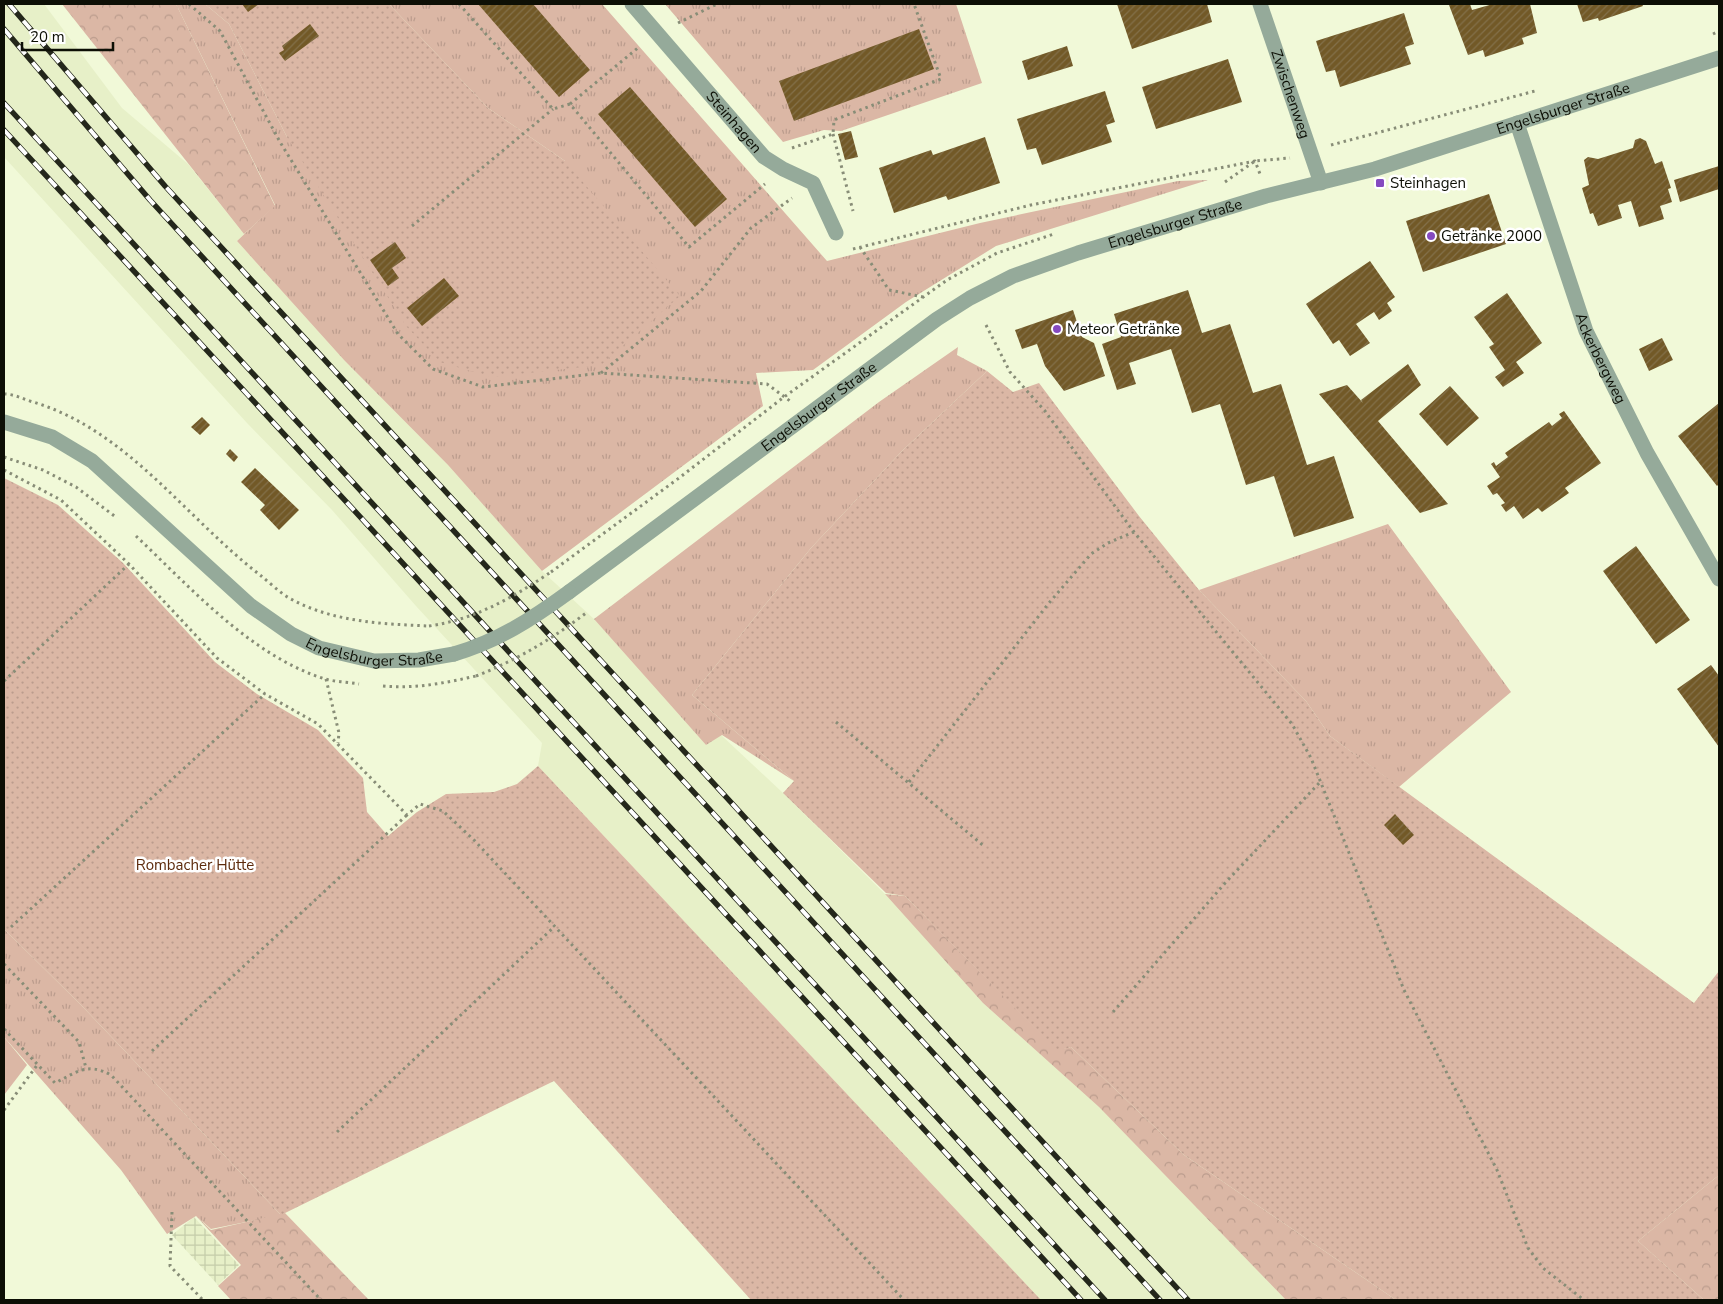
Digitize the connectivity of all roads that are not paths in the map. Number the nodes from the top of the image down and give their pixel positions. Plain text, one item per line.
1 (632, 4) edge
2 (1260, 4) edge
3 (1719, 58) edge
4 (1517, 123) junction
5 (1321, 183) junction
6 (836, 233) dead end
7 (4, 422) edge
8 (1719, 578) edge

1 - 6 street, Steinhagen
2 - 5 street, Zwischenweg
3 - 4 street, Engelsburger Straße
4 - 5 street, Engelsburger Straße
4 - 8 street, Ackerbergweg
5 - 7 street, Engelsburger Straße, bridge

